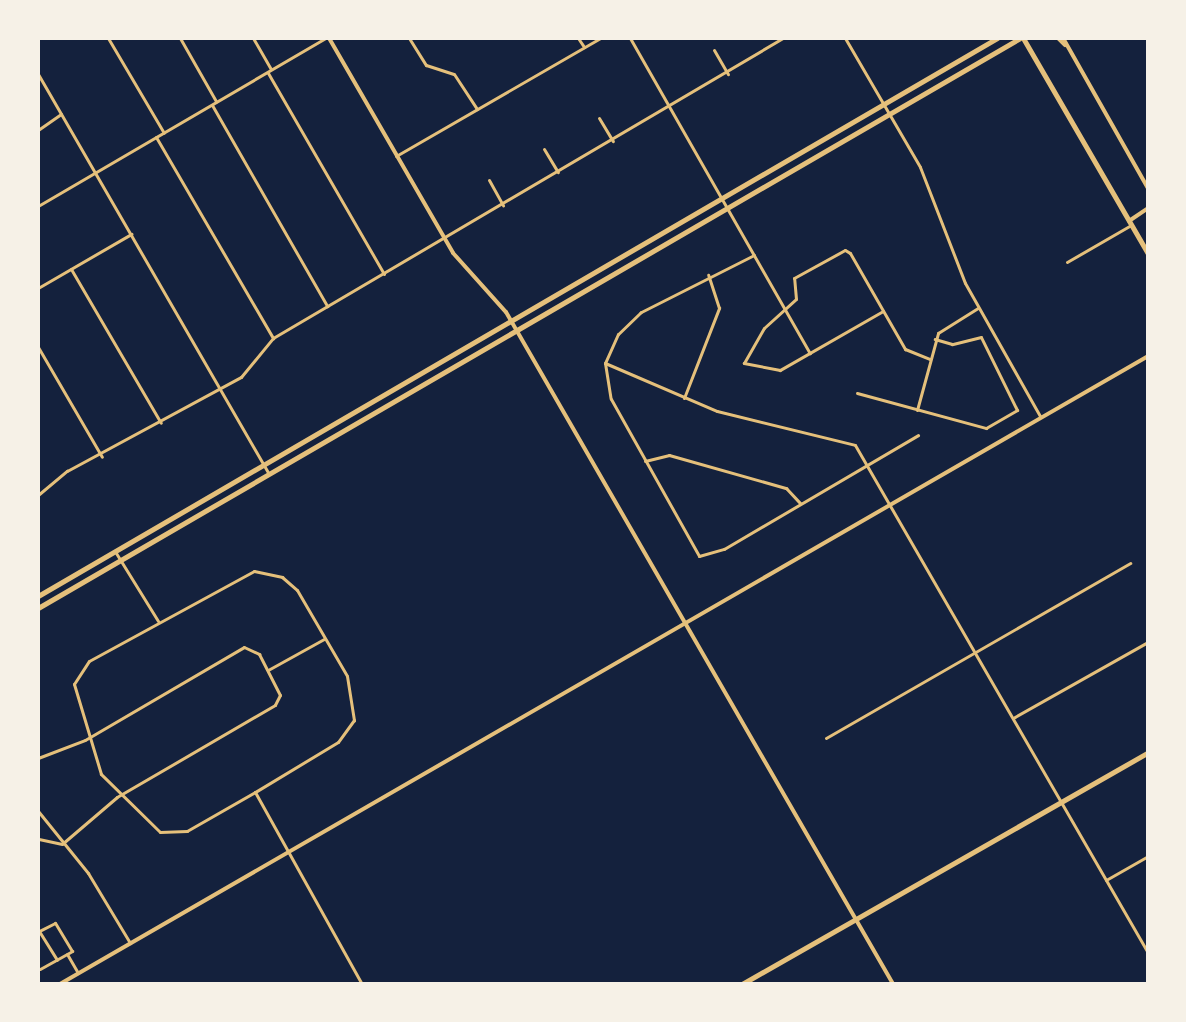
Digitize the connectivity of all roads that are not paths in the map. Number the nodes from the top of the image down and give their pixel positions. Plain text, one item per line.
1 (108, 38) edge
2 (180, 38) edge
3 (253, 38) edge
4 (328, 38) edge
5 (416, 38) edge
6 (578, 38) edge
7 (600, 38) edge
8 (630, 38) edge
9 (845, 38) edge
10 (997, 38) edge
11 (1022, 38) edge
12 (1060, 38) edge
13 (784, 39) edge
14 (410, 40) edge
15 (584, 47) junction
16 (714, 50) dead end
17 (270, 72) junction
18 (38, 74) edge
19 (728, 74) junction
20 (217, 102) junction
21 (883, 104) junction
22 (212, 105) junction
23 (670, 108) junction
24 (477, 109) junction
25 (61, 114) junction
26 (889, 114) junction
27 (599, 118) dead end
28 (38, 130) edge
29 (164, 133) junction
30 (156, 137) junction
31 (613, 141) junction
32 (544, 149) dead end
33 (396, 156) junction
34 (558, 172) junction
35 (96, 173) junction
36 (489, 180) dead end
37 (1148, 190) edge
38 (721, 198) junction
39 (503, 205) junction
40 (38, 206) edge
41 (1148, 208) edge
42 (727, 209) junction
43 (1130, 223) junction
44 (131, 234) junction
45 (444, 239) junction
46 (1148, 254) edge
47 (754, 255) junction
48 (1067, 262) dead end
49 (71, 269) junction
50 (384, 274) junction
51 (708, 274) junction
52 (38, 288) edge
53 (327, 306) junction
54 (978, 308) junction
55 (785, 309) junction
56 (883, 311) junction
57 (511, 321) junction
58 (516, 331) junction
59 (273, 338) junction
60 (935, 339) junction
61 (38, 347) edge
62 (810, 353) junction
63 (1148, 356) edge
64 (930, 359) junction
65 (605, 363) junction
66 (221, 389) junction
67 (857, 393) dead end
68 (684, 398) junction
69 (917, 410) junction
70 (1040, 417) junction
71 (161, 423) junction
72 (918, 435) dead end
73 (102, 457) junction
74 (644, 461) junction
75 (867, 464) junction
76 (264, 465) junction
77 (269, 475) junction
78 (38, 495) edge
79 (800, 503) junction
80 (889, 503) junction
81 (115, 551) junction
82 (120, 561) junction
83 (1130, 563) dead end
84 (38, 595) edge
85 (38, 608) edge
86 (158, 621) junction
87 (685, 623) junction
88 (324, 638) junction
89 (1148, 642) edge
90 (975, 652) junction
91 (268, 670) junction
92 (1013, 718) junction
93 (826, 738) dead end
94 (85, 740) junction
95 (1148, 752) edge
96 (38, 758) edge
97 (255, 792) junction
98 (117, 797) junction
99 (1062, 802) junction
100 (38, 811) edge
101 (38, 839) edge
102 (62, 844) junction
103 (286, 851) junction
104 (1148, 856) edge
105 (1106, 880) junction
106 (856, 918) junction
107 (130, 943) junction
108 (1148, 953) edge
109 (67, 954) junction
110 (57, 960) junction
111 (40, 969) dead end
112 (78, 973) junction
113 (60, 984) edge
114 (362, 984) edge
115 (742, 984) edge
116 (893, 984) edge

1 - 29 street
2 - 20 street
3 - 17 street
4 - 17 street
4 - 33 street
5 - 14 street
6 - 15 street
7 - 15 street
8 - 23 street
9 - 21 street
10 - 21 main road
11 - 26 main road
11 - 43 main road
12 - 37 street
13 - 19 street
14 - 24 street
15 - 24 street
16 - 19 street
17 - 20 street
17 - 50 street
18 - 25 street
19 - 23 street
20 - 22 street
21 - 26 street
21 - 38 main road
22 - 29 street
22 - 53 street
23 - 31 street
23 - 38 street
24 - 33 street
25 - 28 street
25 - 35 street
26 - 42 main road
26 - 54 street
27 - 31 street
29 - 30 street
30 - 35 street
30 - 59 street
31 - 34 street
32 - 34 street
33 - 45 street
34 - 39 street
35 - 40 street
35 - 44 street
36 - 39 street
38 - 42 street
38 - 57 main road
39 - 45 street
41 - 43 street
42 - 47 street
42 - 58 main road
43 - 46 main road
43 - 48 street
44 - 49 street
44 - 66 street
45 - 50 street
45 - 57 street
47 - 51 street
47 - 55 street
49 - 52 street
49 - 71 street
50 - 53 street
51 - 65 street
51 - 68 street
53 - 59 street
54 - 60 street
54 - 70 street
55 - 56 street
55 - 62 street
55 - 62 street
56 - 62 street
56 - 64 street
57 - 58 street
57 - 76 main road
58 - 77 main road
58 - 87 street
59 - 66 street
60 - 64 street
60 - 69 street
61 - 73 street
63 - 70 street
64 - 69 street
65 - 68 street
65 - 74 street
66 - 71 street
66 - 76 street
67 - 69 street
68 - 75 street
70 - 80 street
71 - 73 street
72 - 75 street
73 - 78 street
74 - 79 street
74 - 79 street
75 - 79 street
75 - 80 street
76 - 77 street
76 - 81 main road
77 - 82 main road
80 - 87 street
80 - 90 street
81 - 82 street
81 - 84 main road
82 - 85 main road
82 - 86 street
83 - 90 street
86 - 88 street
86 - 94 street
87 - 103 street
87 - 106 street
88 - 91 street
88 - 97 street
89 - 92 street
90 - 92 street
90 - 93 street
91 - 94 street
91 - 98 street
92 - 99 street
94 - 96 street
94 - 98 street
95 - 99 main road
97 - 98 street
97 - 103 street
98 - 102 street
99 - 105 street
99 - 106 main road
100 - 102 street
101 - 102 street
102 - 107 street
103 - 107 street
103 - 114 street
104 - 105 street
105 - 108 street
106 - 115 main road
106 - 116 street
107 - 112 street
109 - 110 street
109 - 110 street
109 - 112 street
110 - 111 street
112 - 113 street

